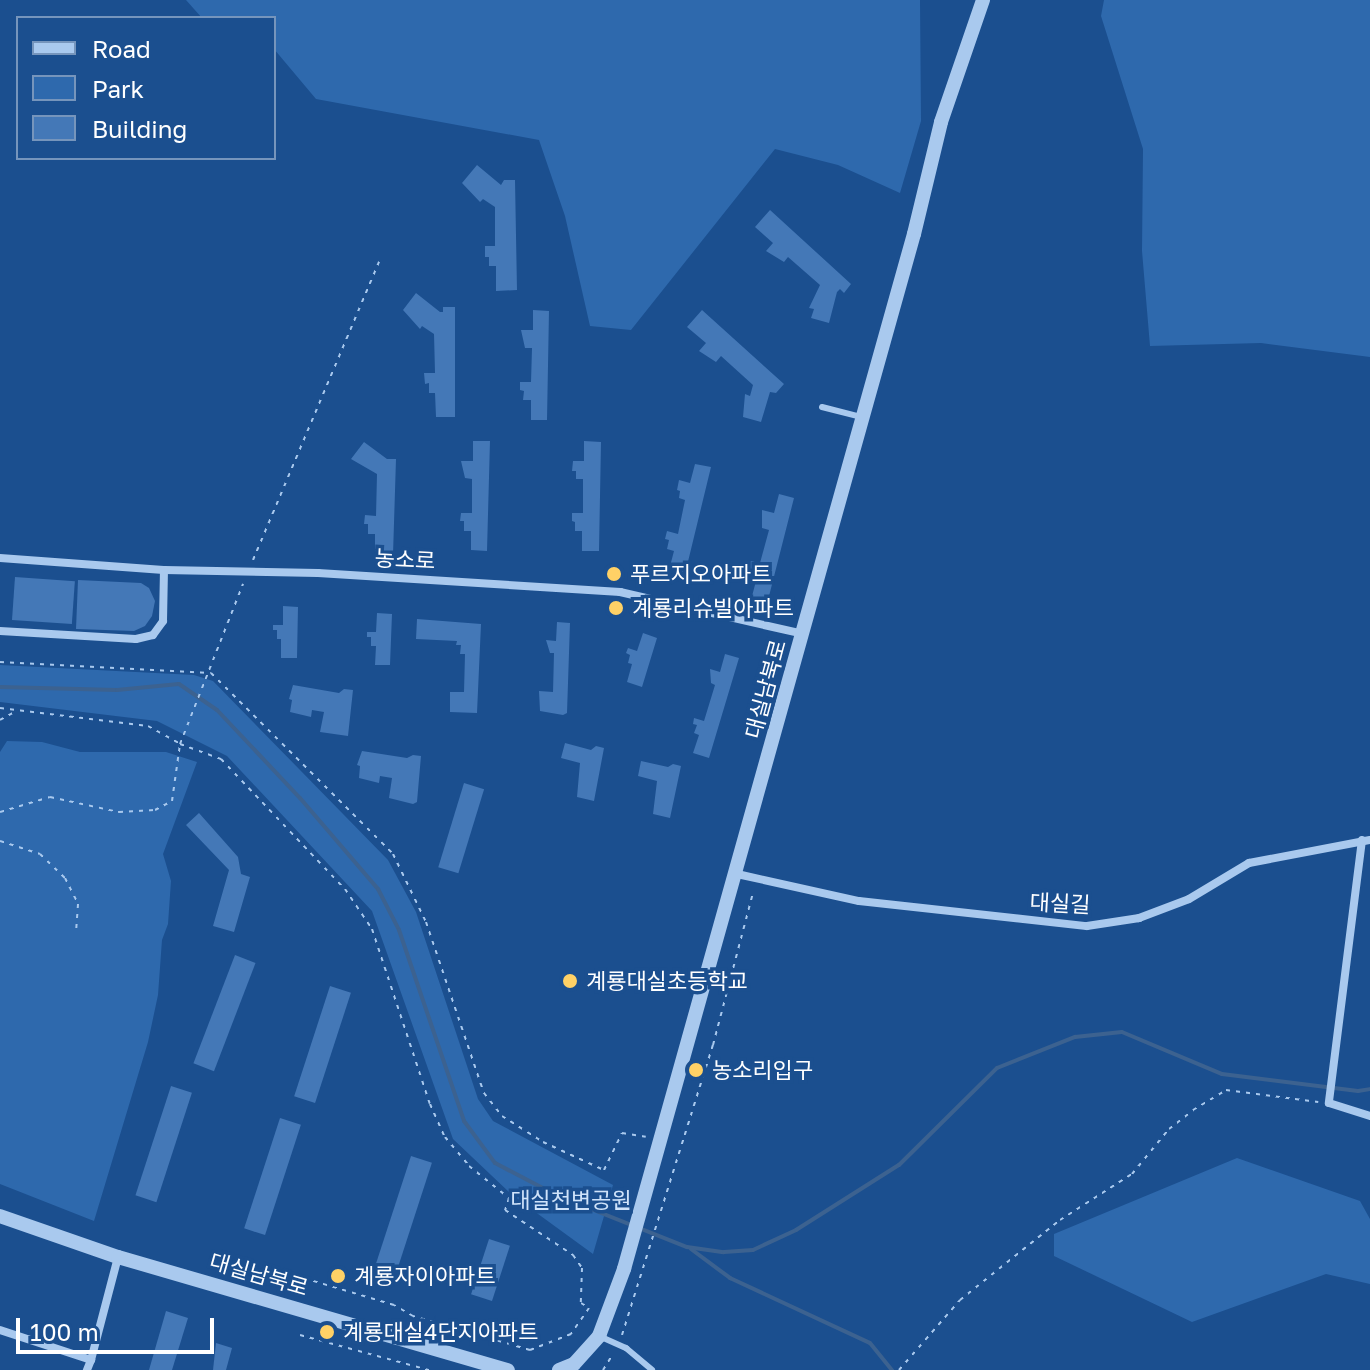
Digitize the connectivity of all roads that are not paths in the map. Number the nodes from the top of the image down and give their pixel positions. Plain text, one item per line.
1 (983, 0) edge
2 (822, 407) dead end
3 (861, 417) junction
4 (0, 558) edge
5 (164, 570) junction
6 (0, 631) edge
7 (803, 634) junction
8 (1366, 840) edge
9 (737, 874) junction
10 (1370, 1116) edge
11 (0, 1216) edge
12 (118, 1257) junction
13 (0, 1330) edge
14 (599, 1336) junction
15 (91, 1360) junction
16 (87, 1370) edge
17 (508, 1370) edge
18 (559, 1370) edge
19 (652, 1370) edge

1 - 3 street, 대실남북로
2 - 3 lane
3 - 7 street, 대실남북로
4 - 5 street, 농소로
5 - 6 street
5 - 7 street, 농소로
7 - 9 street, 대실남북로
8 - 9 street, 대실길
8 - 10 street
9 - 14 street, 대실남북로
11 - 12 street, 대실남북로
12 - 15 street
12 - 17 street, 대실남북로
13 - 15 street
14 - 18 street, 대실남북로
14 - 19 lane
15 - 16 street

